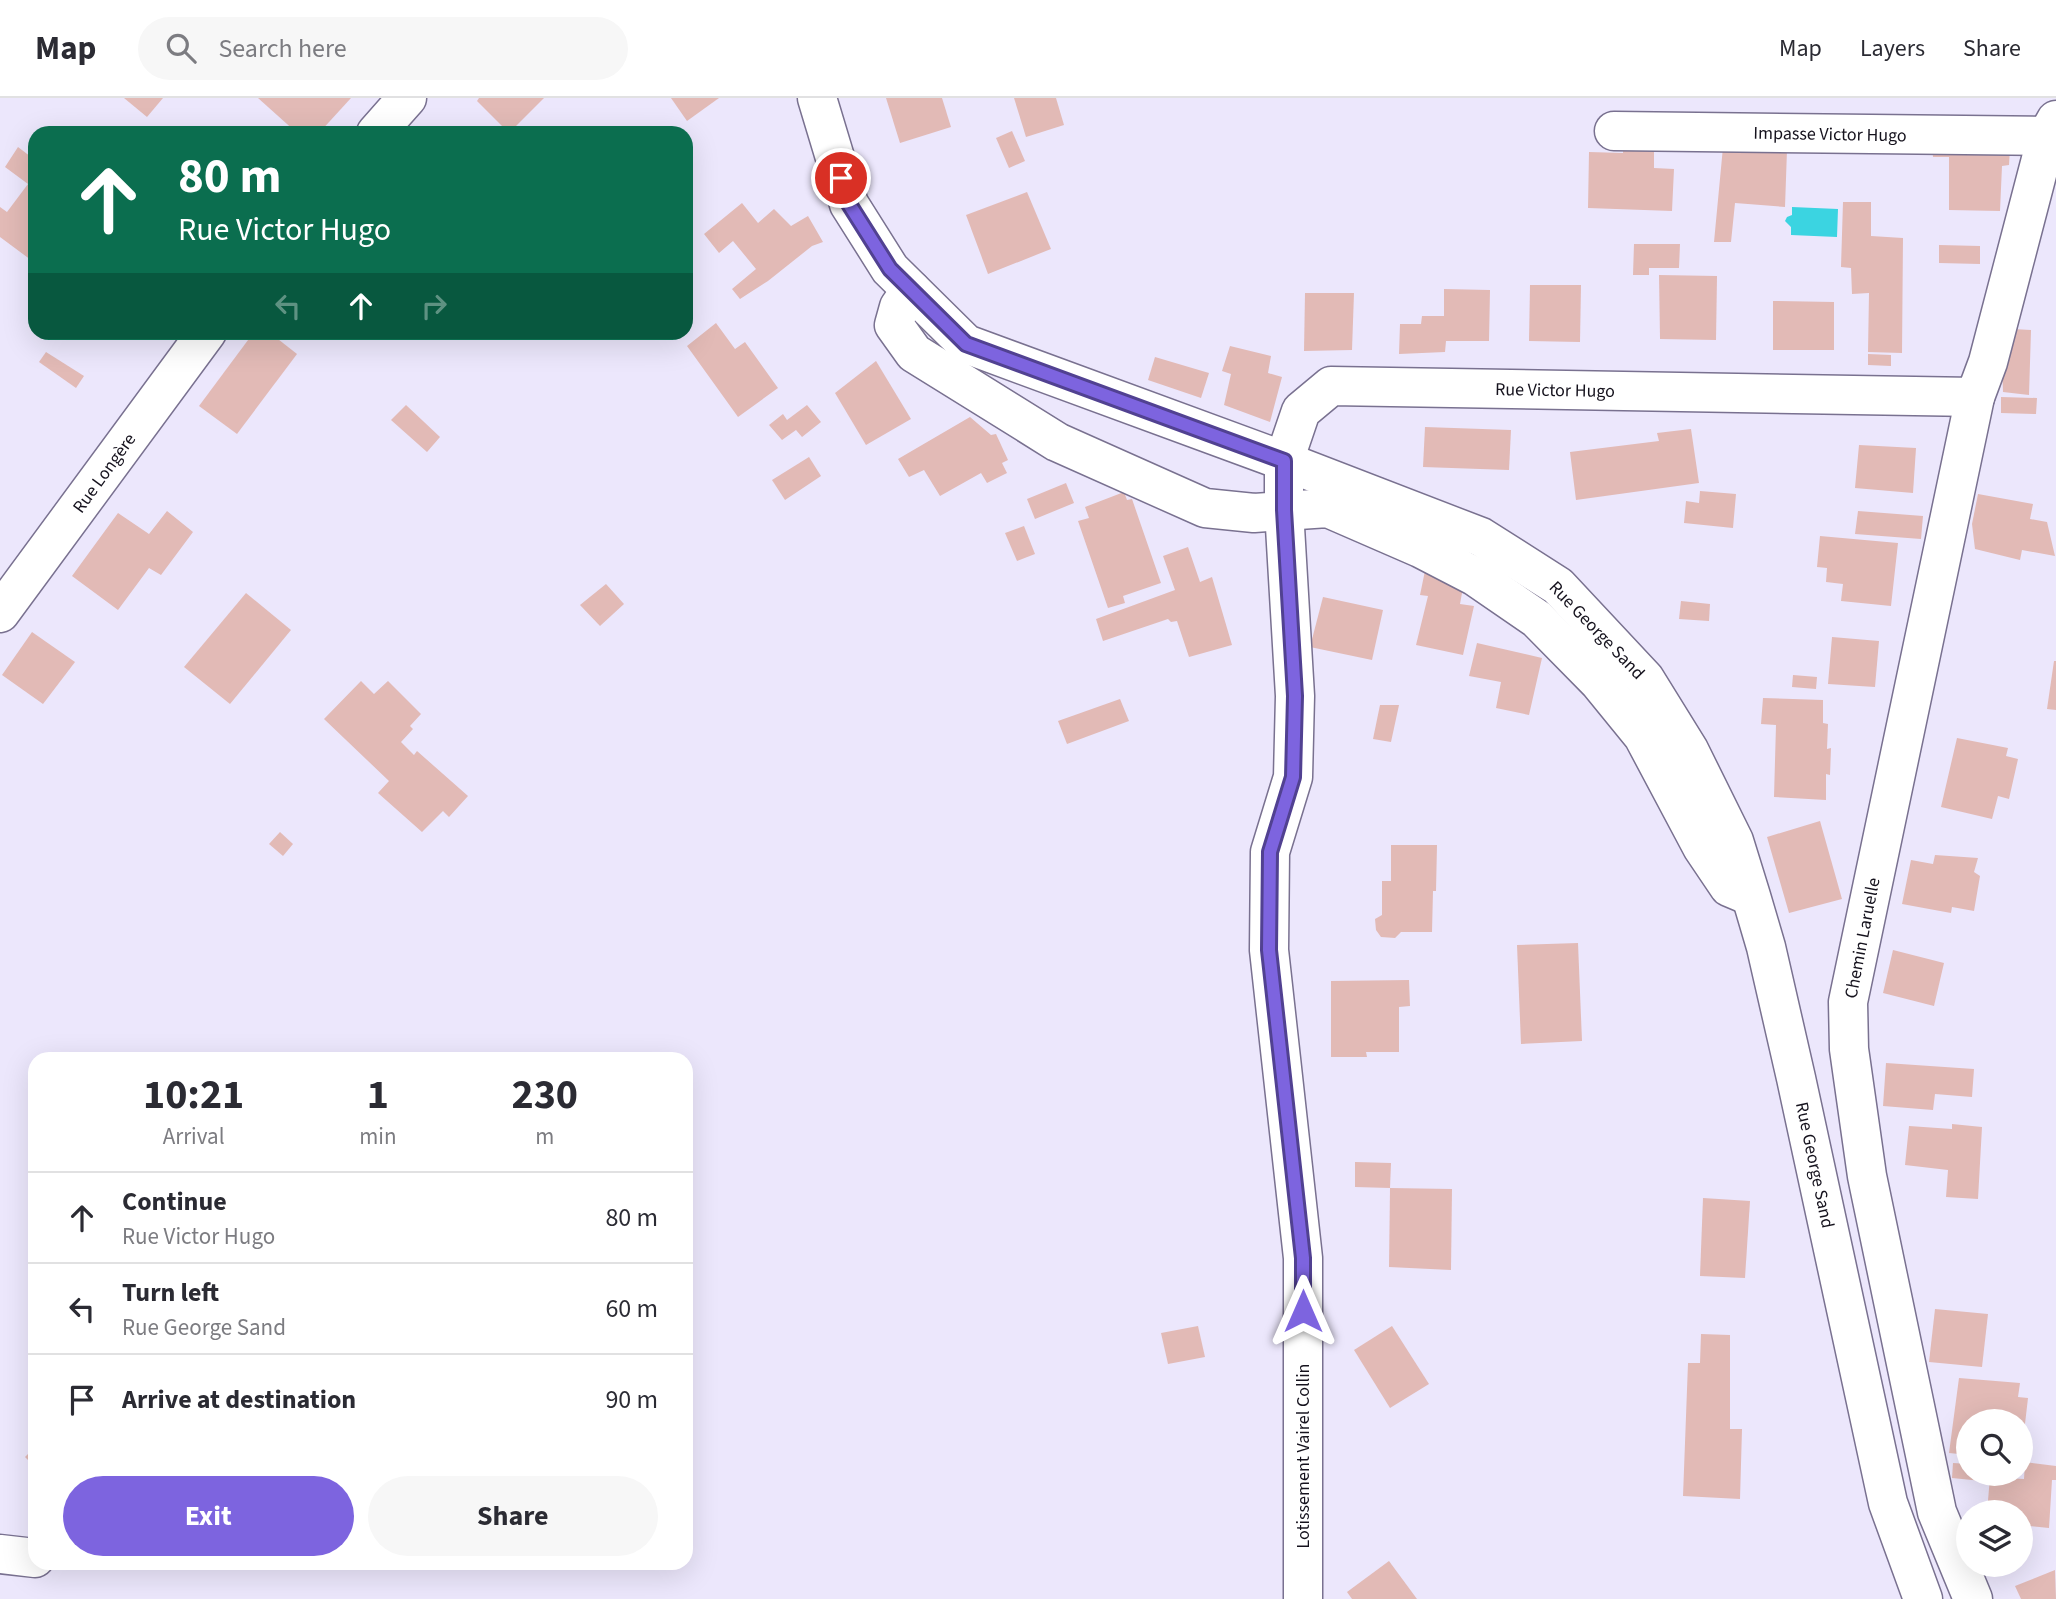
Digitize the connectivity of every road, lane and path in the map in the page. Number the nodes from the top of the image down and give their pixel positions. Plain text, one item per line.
1 (407, 98) edge
2 (817, 98) edge
3 (382, 126) edge
4 (2052, 128) edge
5 (1614, 131) dead end
6 (911, 290) junction
7 (201, 340) edge
8 (1975, 397) junction
9 (1284, 461) junction
10 (1284, 510) junction
11 (0, 613) edge
12 (1270, 852) joint
13 (1751, 896) junction
14 (0, 1554) edge
15 (28, 1557) edge
16 (1303, 1599) edge
17 (1923, 1599) edge
18 (1973, 1599) edge

1 - 3 street
2 - 6 street, Rue George Sand
4 - 5 street, Impasse Victor Hugo
4 - 8 street
6 - 9 street, Rue George Sand
6 - 10 street
7 - 11 street, Rue Longère
8 - 9 street, Rue Victor Hugo
8 - 18 street, Chemin Laruelle
9 - 10 street, Rue Victor Hugo
9 - 13 street, Rue George Sand
10 - 12 street, Rue Victor Hugo
10 - 13 street
12 - 16 street, Lotissement Vairel Collin
13 - 17 street, Rue George Sand
14 - 15 street

